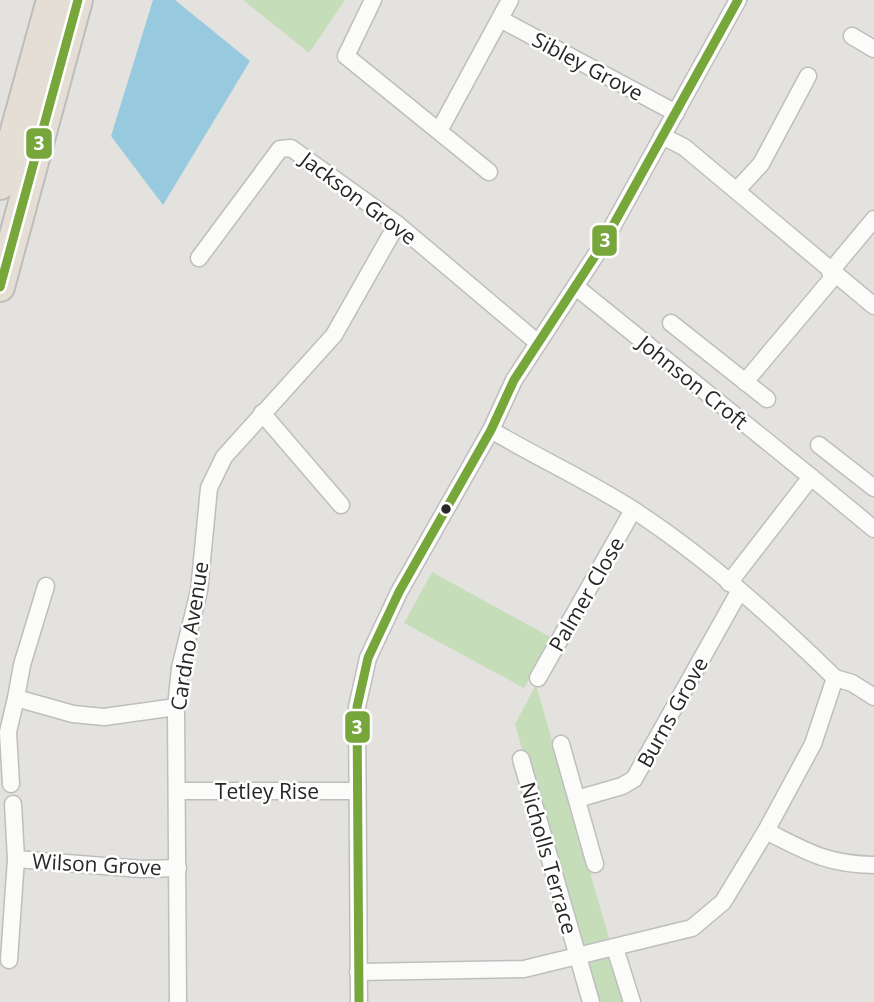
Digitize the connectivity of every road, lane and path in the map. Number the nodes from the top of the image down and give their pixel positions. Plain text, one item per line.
1 (51, 0) edge
2 (78, 0) edge
3 (373, 0) edge
4 (510, 0) edge
5 (737, 0) edge
6 (500, 19) junction
7 (852, 36) dead end
8 (874, 49) edge
9 (808, 76) dead end
10 (676, 113) junction
11 (439, 131) junction
12 (662, 136) junction
13 (489, 172) dead end
14 (0, 185) edge
15 (737, 190) junction
16 (874, 219) edge
17 (397, 224) junction
18 (199, 258) dead end
19 (832, 274) junction
20 (0, 287) edge
21 (576, 287) junction
22 (874, 306) edge
23 (671, 323) dead end
24 (538, 343) junction
25 (745, 382) junction
26 (767, 399) dead end
27 (261, 413) junction
28 (491, 430) junction
29 (820, 445) dead end
30 (811, 477) junction
31 (874, 488) edge
32 (341, 505) dead end
33 (633, 510) junction
34 (874, 529) edge
35 (46, 586) dead end
36 (734, 588) junction
37 (538, 678) dead end
38 (835, 678) junction
39 (874, 697) edge
40 (16, 698) junction
41 (176, 707) junction
42 (561, 744) dead end
43 (522, 759) dead end
44 (11, 784) dead end
45 (177, 791) junction
46 (357, 791) junction
47 (578, 799) junction
48 (13, 804) dead end
49 (766, 831) junction
50 (16, 859) junction
51 (595, 864) dead end
52 (874, 865) edge
53 (178, 868) junction
54 (615, 948) junction
55 (577, 958) junction
56 (9, 960) dead end
57 (358, 972) junction
58 (178, 1002) edge
59 (359, 1002) edge
60 (591, 1002) edge
61 (632, 1002) edge

1 - 14 highway
2 - 20 highway
3 - 11 street
4 - 6 street
5 - 10 street
6 - 10 street, Sibley Grove
6 - 11 street
7 - 8 street
9 - 15 street
10 - 12 street
11 - 13 street
12 - 15 street
12 - 21 street
15 - 19 street
16 - 19 street
17 - 18 street, Jackson Grove
17 - 24 street, Jackson Grove
17 - 27 street, Cardno Avenue
19 - 22 street
19 - 25 street
21 - 24 street
21 - 30 street, Johnson Croft
23 - 25 street
24 - 28 street
25 - 26 street
27 - 32 street
27 - 41 street, Cardno Avenue
28 - 33 street
28 - 46 street
29 - 31 street
30 - 34 street, Johnson Croft
30 - 36 street
33 - 36 street
33 - 37 street, Palmer Close
35 - 40 street
36 - 38 street
36 - 47 street, Burns Grove
38 - 39 street
38 - 49 street
40 - 41 street
40 - 44 street
41 - 45 street, Cardno Avenue
42 - 47 street
43 - 55 street, Nicholls Terrace
45 - 46 street, Tetley Rise
45 - 53 street, Cardno Avenue
46 - 57 street
47 - 51 street
48 - 50 street, Wilson Grove
49 - 52 street
49 - 54 street
50 - 53 street, Wilson Grove
50 - 56 street, Wilson Grove
53 - 58 street, Cardno Avenue
54 - 55 street
54 - 61 street
55 - 57 street
55 - 60 street, Nicholls Terrace
57 - 59 street

